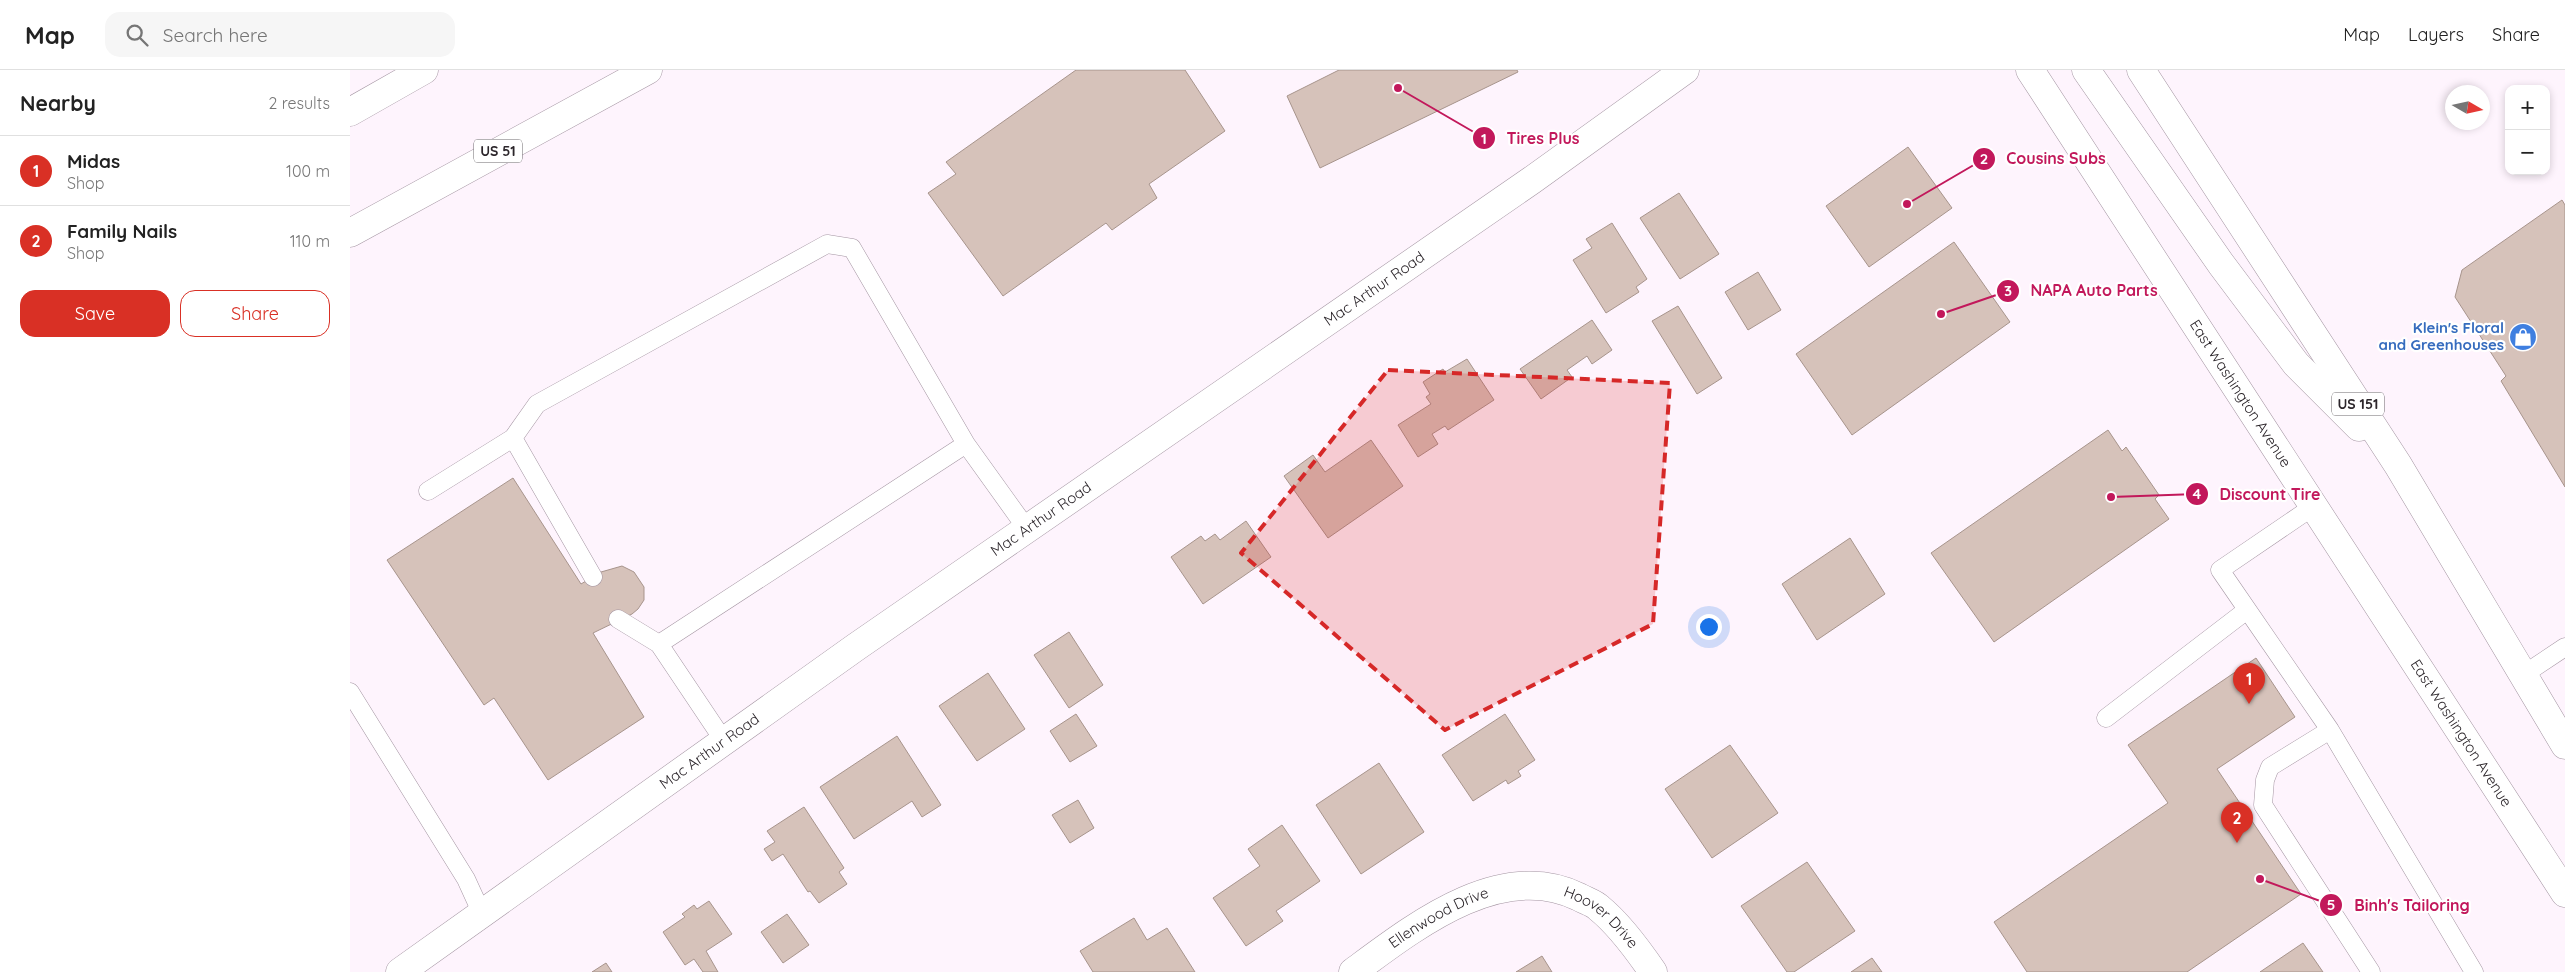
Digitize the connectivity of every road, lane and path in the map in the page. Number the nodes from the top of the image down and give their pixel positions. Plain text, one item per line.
1 (424, 70) edge
2 (648, 70) edge
3 (1684, 70) edge
4 (2030, 70) edge
5 (2086, 70) edge
6 (2141, 70) edge
7 (350, 112) edge
8 (350, 233) edge
9 (513, 438) junction
10 (966, 444) junction
11 (2398, 465) junction
12 (428, 492) dead end
13 (2314, 506) junction
14 (1027, 529) junction
15 (593, 577) dead end
16 (2248, 610) junction
17 (618, 620) dead end
18 (659, 644) junction
19 (2565, 647) edge
20 (2523, 675) junction
21 (350, 692) edge
22 (2106, 718) dead end
23 (2330, 730) junction
24 (724, 741) junction
25 (2565, 745) edge
26 (1535, 886) joint
27 (2565, 893) edge
28 (482, 914) junction
29 (400, 972) edge
30 (1354, 972) edge
31 (1653, 972) edge
32 (2371, 972) edge
33 (2474, 972) edge

1 - 7 main road
2 - 8 main road, US 51
3 - 14 main road, Mac Arthur Road
4 - 13 main road, East Washington Avenue
5 - 11 main road
6 - 11 main road, US 151
9 - 10 lane
9 - 12 lane
9 - 15 lane
10 - 14 lane
10 - 18 lane
11 - 20 main road, US 151
13 - 16 lane
13 - 27 main road, East Washington Avenue
14 - 24 main road, Mac Arthur Road
16 - 22 lane
16 - 23 lane
17 - 18 lane
18 - 24 lane
19 - 20 lane
20 - 25 main road, US 151
21 - 28 lane
23 - 32 lane
23 - 33 lane
24 - 28 main road, Mac Arthur Road
26 - 30 main road, Ellenwood Drive
26 - 31 main road, Hoover Drive
28 - 29 main road, Mac Arthur Road

